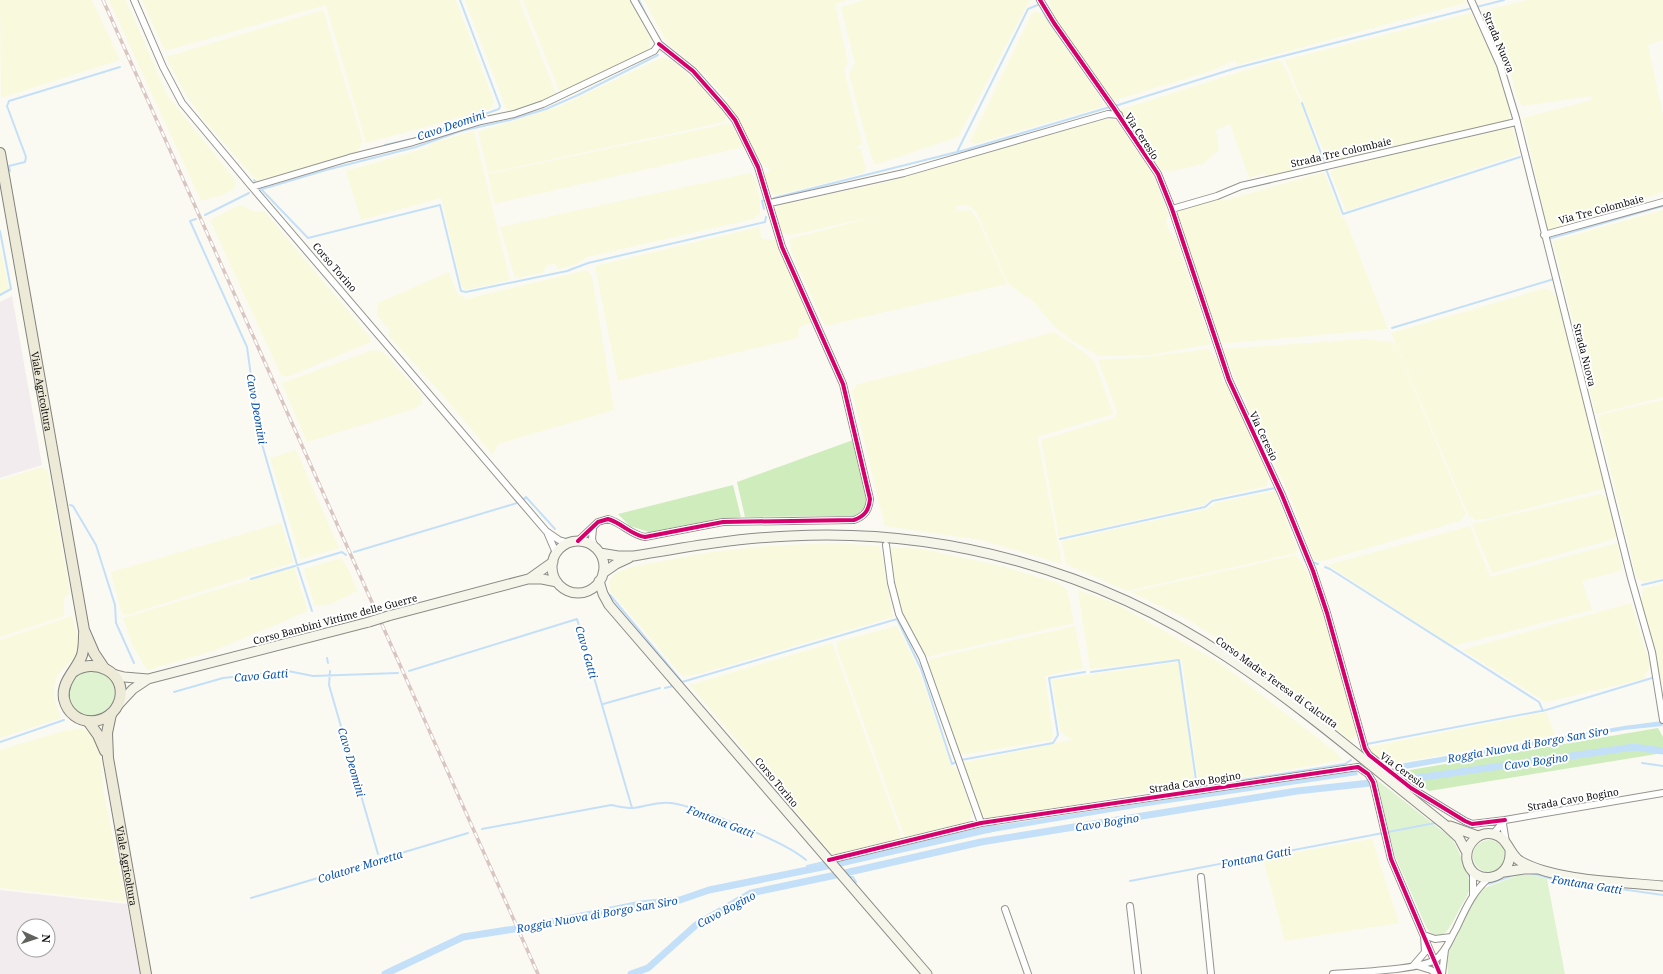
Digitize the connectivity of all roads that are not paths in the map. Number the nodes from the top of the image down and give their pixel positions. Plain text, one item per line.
1 (134, 0) edge
2 (634, 0) edge
3 (1040, 0) edge
4 (1473, 5) edge
5 (659, 44) junction
6 (1118, 115) junction
7 (1516, 122) junction
8 (0, 153) edge
9 (252, 187) junction
10 (1663, 202) edge
11 (770, 203) junction
12 (1172, 209) junction
13 (1544, 235) junction
14 (593, 529) junction
15 (546, 531) junction
16 (574, 542) junction
17 (886, 545) dead end
18 (598, 551) junction
19 (634, 556) junction
20 (555, 558) junction
21 (601, 577) junction
22 (528, 579) junction
23 (557, 582) junction
24 (583, 592) junction
25 (610, 605) junction
26 (84, 630) junction
27 (104, 668) junction
28 (73, 672) junction
29 (113, 674) junction
30 (148, 679) junction
31 (117, 706) junction
32 (111, 714) junction
33 (1663, 719) edge
34 (88, 722) junction
35 (108, 758) junction
36 (1663, 793) edge
37 (1504, 822) junction
38 (981, 823) junction
39 (1444, 824) junction
40 (1493, 834) junction
41 (1478, 836) junction
42 (1508, 847) junction
43 (1467, 853) junction
44 (831, 863) junction
45 (1543, 870) junction
46 (1473, 871) junction
47 (1504, 872) junction
48 (1201, 877) dead end
49 (1489, 878) junction
50 (1663, 886) edge
51 (1473, 895) junction
52 (1130, 906) dead end
53 (1005, 909) dead end
54 (1424, 936) junction
55 (1451, 937) junction
56 (1446, 948) junction
57 (1435, 960) junction
58 (1413, 966) junction
59 (146, 974) edge
60 (927, 974) edge
61 (1028, 974) edge
62 (1138, 974) edge
63 (1211, 974) edge
64 (1332, 974) edge
65 (1437, 974) edge
66 (1441, 974) edge

1 - 9 street, Corso Torino
2 - 5 street
3 - 6 street, Via Ceresio
4 - 7 street, Strada Nuova
5 - 9 street
5 - 11 street
6 - 11 street
6 - 12 street, Via Ceresio
7 - 12 street, Strada Tre Colombaie
7 - 13 street, Strada Nuova
8 - 26 main road, Viale Agricoltura
9 - 15 street, Corso Torino
10 - 13 street, Via Tre Colombaie
11 - 14 street
12 - 37 street, Via Ceresio
13 - 33 street, Strada Nuova
14 - 16 street
14 - 18 street
15 - 16 street, Corso Torino
15 - 20 street, Corso Torino
16 - 18 main road
16 - 20 main road
17 - 38 street
18 - 19 main road
18 - 21 main road
19 - 21 main road
19 - 39 main road, Corso Madre Teresa di Calcutta
20 - 22 main road
20 - 23 main road
21 - 24 main road
21 - 25 main road, Corso Torino
22 - 23 main road
22 - 30 main road, Corso Bambini Vittime delle Guerre, bridge
23 - 24 main road
24 - 25 main road, Corso Torino
25 - 44 main road, Corso Torino
26 - 27 main road, Viale Agricoltura
26 - 28 main road, Viale Agricoltura
27 - 28 main road, Viale Agricoltura
27 - 29 main road, Viale Agricoltura
28 - 34 main road, Viale Agricoltura
29 - 30 main road, Corso Bambini Vittime delle Guerre
29 - 31 main road
30 - 31 main road, Corso Bambini Vittime delle Guerre
31 - 32 main road, Viale Agricoltura
32 - 34 main road
32 - 35 main road, Viale Agricoltura
34 - 35 main road, Viale Agricoltura
35 - 59 main road, Viale Agricoltura
36 - 37 street, Strada Cavo Bogino
37 - 40 street
37 - 42 street
38 - 44 street, Strada Cavo Bogino
38 - 54 street, Strada Cavo Bogino
39 - 41 main road, Corso Madre Teresa di Calcutta
39 - 43 main road, Corso Madre Teresa di Calcutta
40 - 41 main road
40 - 42 main road
41 - 43 main road
42 - 45 main road
42 - 47 main road
43 - 46 main road
44 - 60 main road, Corso Torino
45 - 47 main road
45 - 50 main road
46 - 49 main road
46 - 51 street
47 - 49 main road
48 - 63 street
49 - 51 street
51 - 55 street
52 - 62 street
53 - 61 street
54 - 55 street
54 - 57 street, Strada Cavo Bogino
54 - 58 street
55 - 56 street
56 - 57 street
56 - 66 street
57 - 58 street
57 - 66 street
58 - 64 street
58 - 65 street

